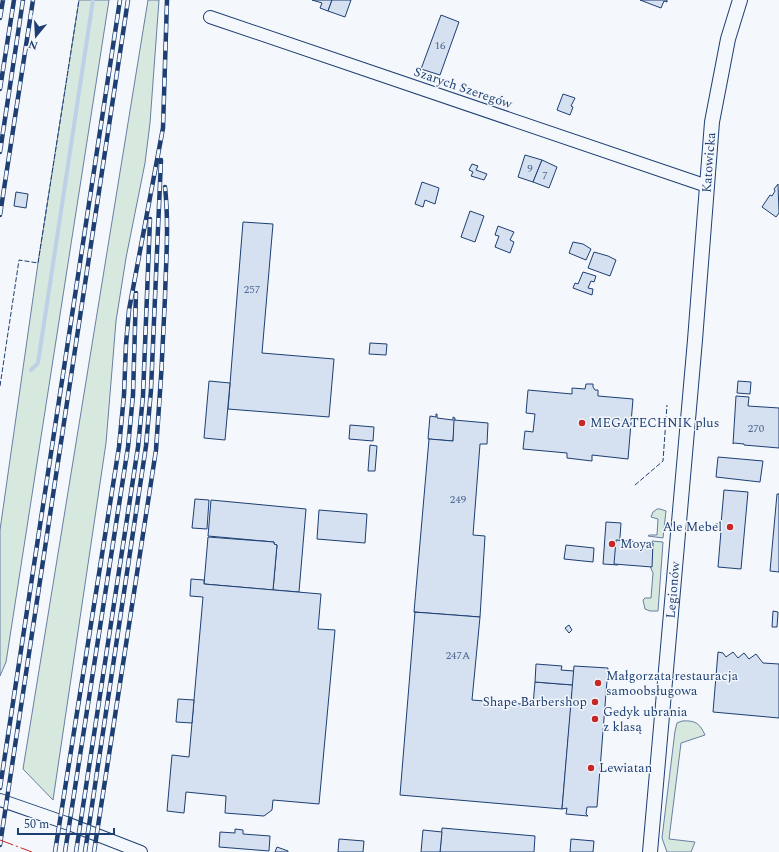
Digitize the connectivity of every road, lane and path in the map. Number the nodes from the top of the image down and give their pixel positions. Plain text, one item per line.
1 (740, 0) edge
2 (210, 17) dead end
3 (707, 186) junction
4 (696, 327) joint
5 (0, 800) edge
6 (141, 852) edge
7 (650, 852) edge

1 - 3 street, Katowicka
2 - 3 street, Szarych Szeregów
3 - 4 street, Katowicka
4 - 7 street, Legionów
5 - 6 street

